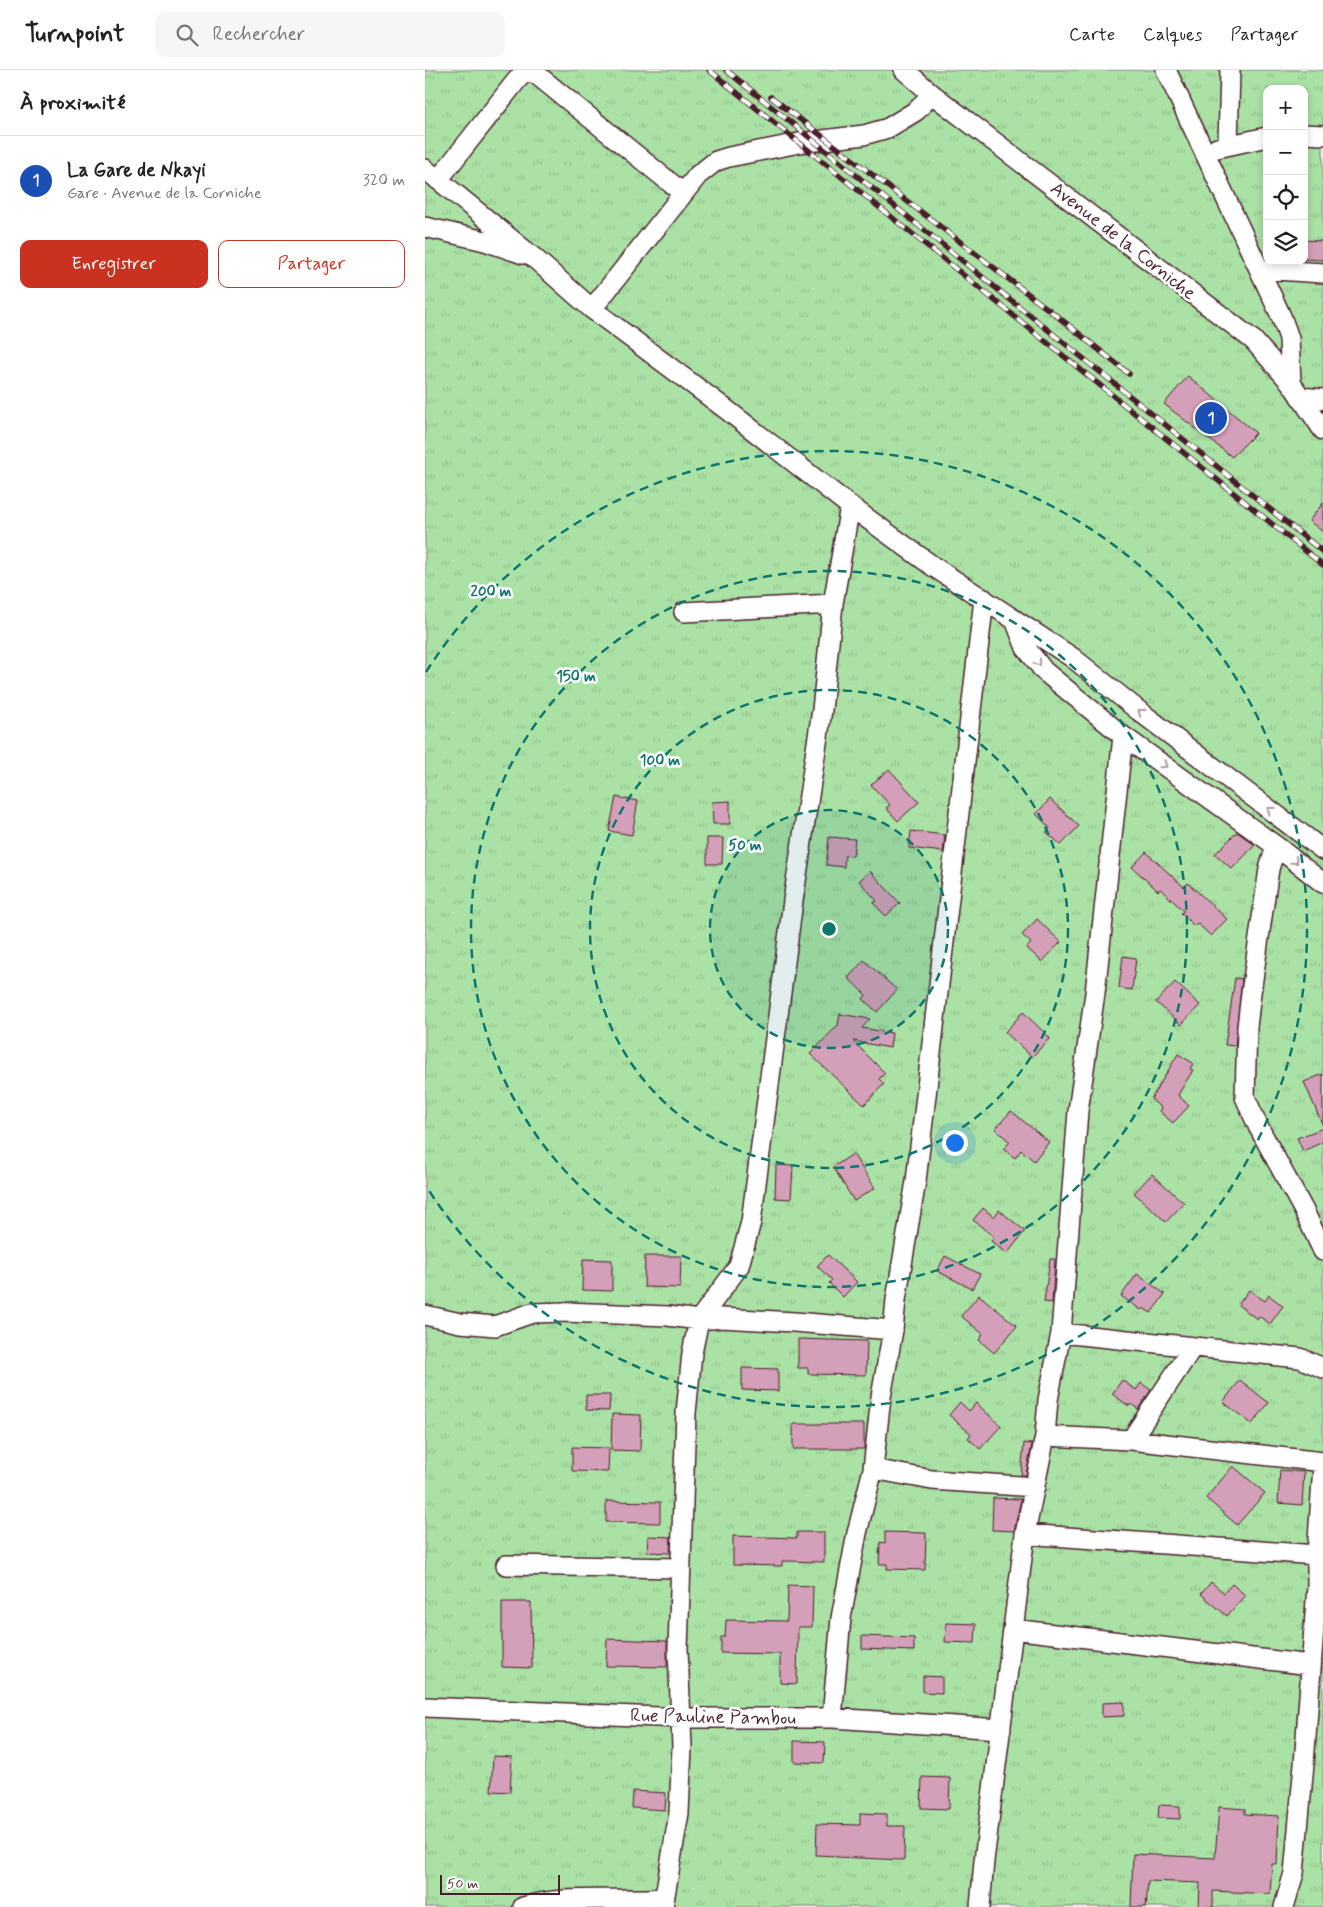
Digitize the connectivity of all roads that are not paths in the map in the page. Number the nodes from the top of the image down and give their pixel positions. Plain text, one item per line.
1 (1166, 70) edge
2 (1230, 70) edge
3 (520, 72) edge
4 (910, 72) edge
5 (932, 94) junction
6 (1308, 134) edge
7 (1323, 135) edge
8 (1263, 138) edge
9 (1228, 144) junction
10 (1205, 151) junction
11 (432, 174) edge
12 (683, 193) junction
13 (425, 227) edge
14 (533, 257) junction
15 (1260, 269) junction
16 (1323, 272) edge
17 (592, 309) junction
18 (1296, 390) junction
19 (1323, 399) edge
20 (1323, 430) edge
21 (849, 506) junction
22 (983, 599) junction
23 (833, 604) junction
24 (684, 612) dead end
25 (1015, 620) junction
26 (1123, 736) junction
27 (1276, 846) junction
28 (1323, 850) edge
29 (1323, 883) edge
30 (1323, 1252) edge
31 (425, 1315) edge
32 (699, 1320) junction
33 (893, 1330) junction
34 (1061, 1333) junction
35 (1192, 1348) junction
36 (1323, 1368) edge
37 (1045, 1436) junction
38 (1131, 1440) junction
39 (1323, 1464) edge
40 (873, 1469) junction
41 (1035, 1487) junction
42 (1025, 1534) junction
43 (1317, 1555) junction
44 (507, 1565) dead end
45 (680, 1568) junction
46 (1320, 1587) edge
47 (1013, 1629) junction
48 (1310, 1665) junction
49 (1315, 1701) edge
50 (425, 1707) edge
51 (682, 1718) junction
52 (832, 1718) junction
53 (1001, 1729) junction
54 (664, 1903) edge
55 (523, 1907) edge
56 (980, 1907) edge
57 (1284, 1907) edge

1 - 10 street
2 - 9 street
3 - 11 street
3 - 12 street
4 - 5 street, Avenue de la Corniche
5 - 12 street
5 - 18 street, Avenue de la Corniche
6 - 7 street
8 - 9 street
9 - 10 street
10 - 15 street
11 - 14 street
12 - 17 street
13 - 14 street
14 - 17 street
15 - 16 street
15 - 18 street
17 - 21 street
18 - 19 street
18 - 20 street, Avenue de la Corniche
21 - 22 street
21 - 23 street
22 - 25 street
22 - 33 street
23 - 24 street
23 - 32 street
25 -> 26 street
28 -> 25 street
26 -> 27 street
26 - 34 street
27 -> 29 street
27 - 30 street
31 - 32 street
32 - 33 street
32 - 45 street
33 - 40 street
34 - 35 street
34 - 37 street
35 - 36 street
35 - 38 street
37 - 38 street
37 - 41 street
38 - 39 street
39 - 43 street
40 - 41 street
40 - 52 street
41 - 42 street
42 - 43 street
42 - 47 street
43 - 46 street
44 - 45 street
45 - 51 street
46 - 48 street
47 - 48 street
47 - 53 street
48 - 49 street
49 - 57 street
50 - 51 street, Rue Pauline Pambou
51 - 52 street, Rue Pauline Pambou
51 - 54 street
52 - 53 street, Rue Pauline Pambou
53 - 56 street
54 - 55 street

